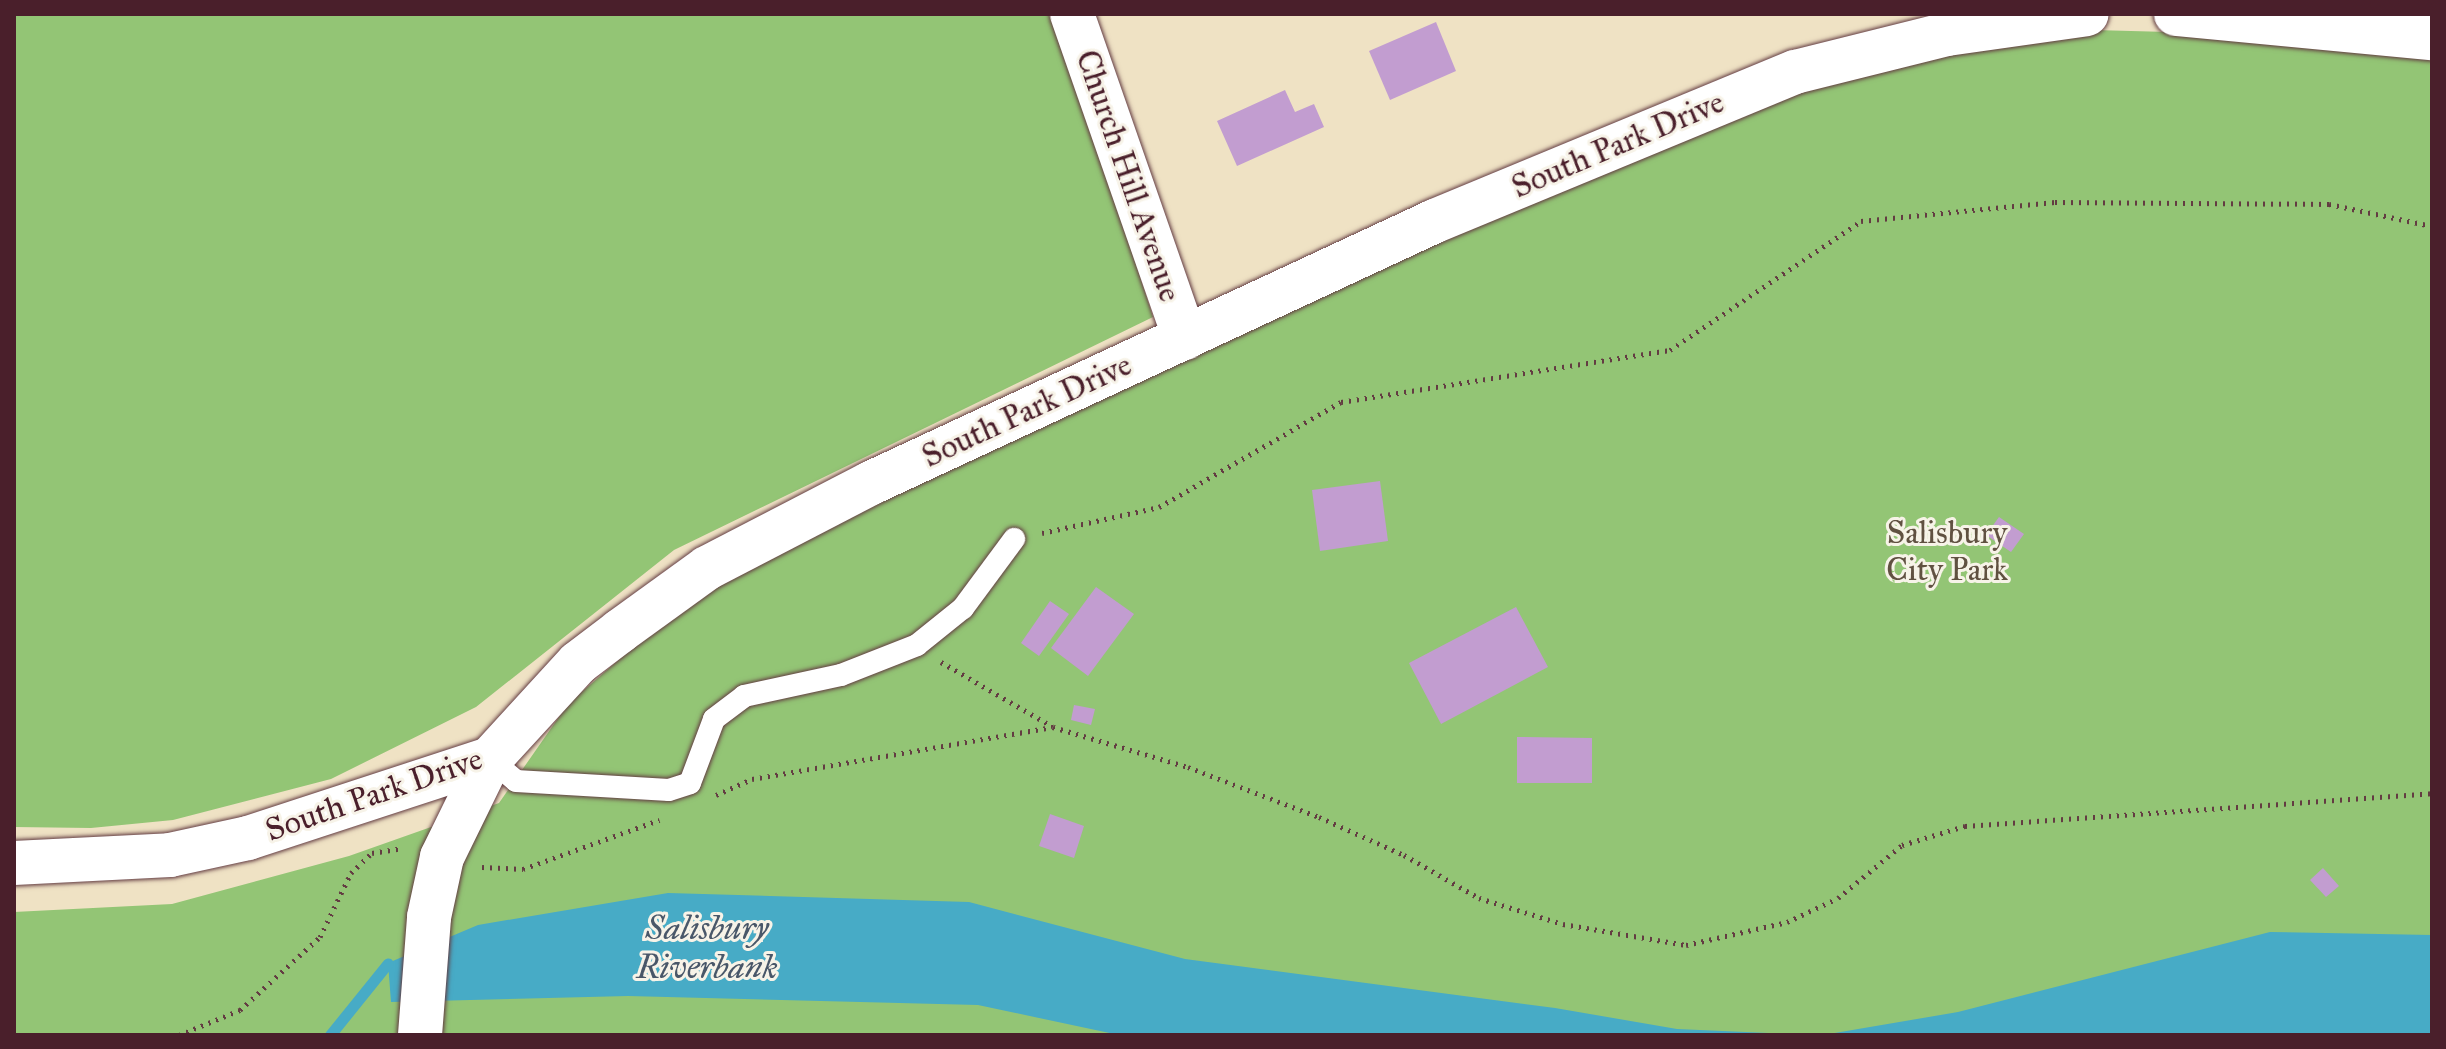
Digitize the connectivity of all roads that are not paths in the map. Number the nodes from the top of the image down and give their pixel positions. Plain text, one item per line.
1 (1072, 14) edge
2 (2087, 14) edge
3 (2176, 14) edge
4 (2432, 38) edge
5 (1185, 338) junction
6 (1014, 539) road end
7 (490, 759) junction
8 (14, 863) edge
9 (421, 1018) edge

1 - 5 street, Church Hill Avenue
2 - 5 street, South Park Drive
3 - 4 street
5 - 7 street, South Park Drive
6 - 7 lane
7 - 8 street, South Park Drive
7 - 9 street

